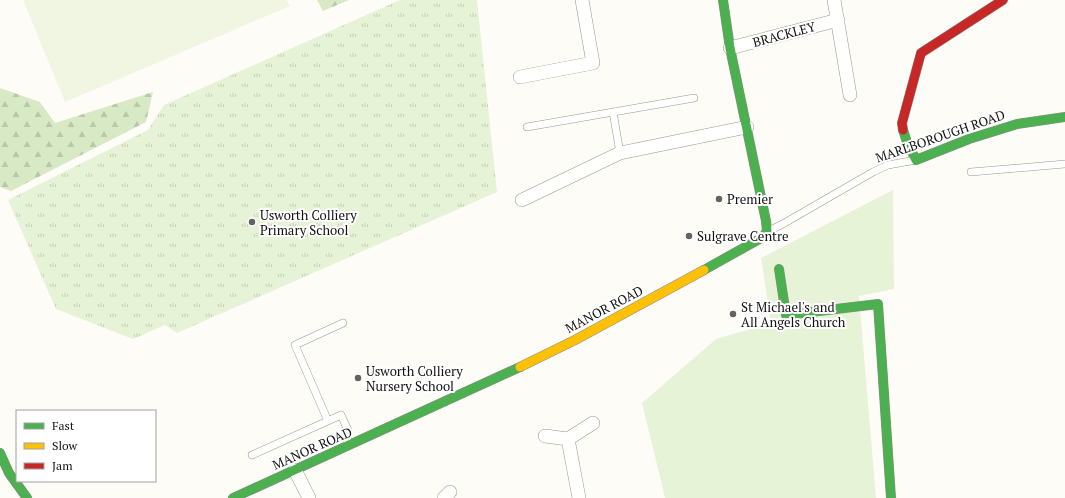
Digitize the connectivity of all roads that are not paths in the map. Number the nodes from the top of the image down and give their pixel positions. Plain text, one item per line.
1 (582, 0) edge
2 (722, 0) edge
3 (834, 0) edge
4 (1003, 0) edge
5 (838, 20) junction
6 (730, 48) junction
7 (520, 77) dead end
8 (850, 95) dead end
9 (694, 98) dead end
10 (613, 112) junction
11 (1065, 117) edge
12 (527, 127) dead end
13 (747, 127) junction
14 (620, 153) junction
15 (916, 160) junction
16 (1065, 164) edge
17 (971, 172) dead end
18 (522, 200) dead end
19 (767, 232) junction
20 (779, 269) dead end
21 (343, 323) dead end
22 (328, 421) junction
23 (593, 424) dead end
24 (545, 436) dead end
25 (568, 439) junction
26 (347, 447) junction
27 (0, 453) edge
28 (252, 455) dead end
29 (296, 470) junction
30 (27, 498) edge
31 (233, 498) edge
32 (309, 498) edge
33 (579, 498) edge
34 (891, 498) edge

1 - 7 street
2 - 6 street
3 - 5 street
4 - 15 street
5 - 6 street, BRACKLEY
5 - 8 street
6 - 13 street
9 - 10 lane
10 - 12 lane
10 - 14 lane
11 - 15 street, MARLBOROUGH ROAD
13 - 14 street
13 - 19 street
14 - 18 street
15 - 19 lane, MARLBOROUGH ROAD
16 - 17 lane
19 - 26 street, MANOR ROAD
20 - 34 street
21 - 22 lane
22 - 26 lane
22 - 28 lane
23 - 25 street
24 - 25 street
25 - 33 street
26 - 29 street, MANOR ROAD
27 - 30 street
29 - 31 street, MANOR ROAD
29 - 32 street

